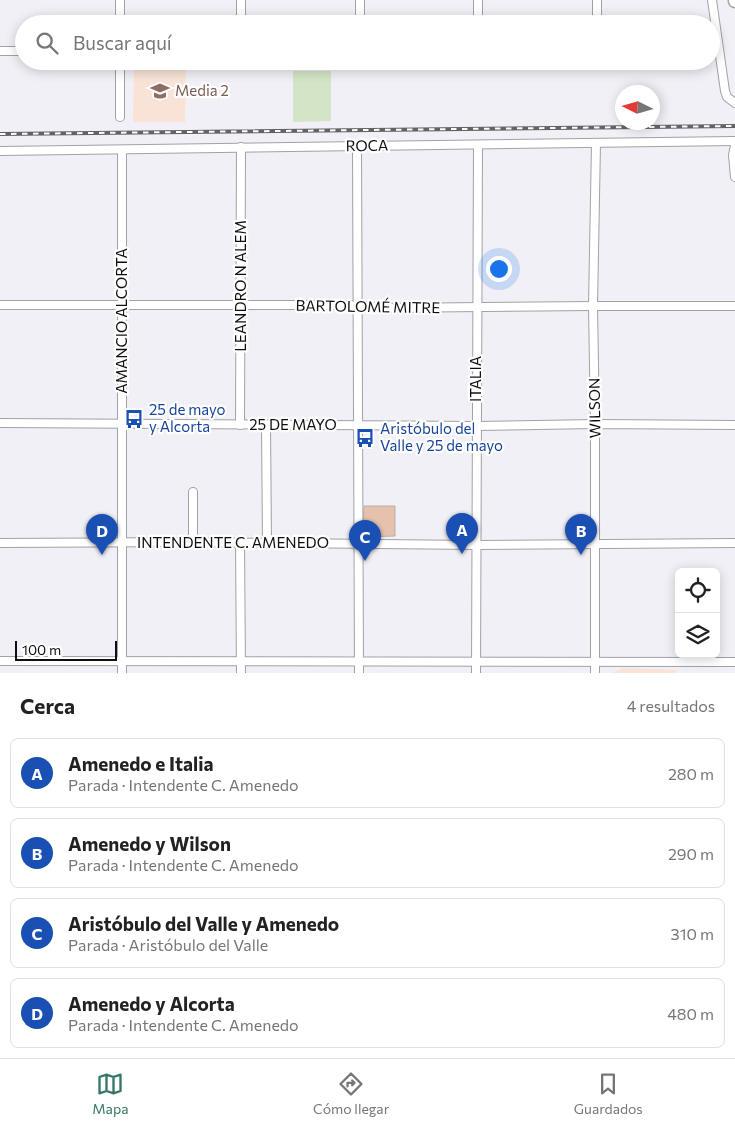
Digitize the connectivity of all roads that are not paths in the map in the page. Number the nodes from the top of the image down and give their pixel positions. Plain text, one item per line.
1 (120, 0) edge
2 (241, 0) edge
3 (360, 0) edge
4 (478, 0) edge
5 (597, 0) edge
6 (712, 0) edge
7 (120, 15) edge
8 (241, 15) edge
9 (360, 15) edge
10 (478, 15) edge
11 (598, 15) edge
12 (713, 15) edge
13 (0, 51) edge
14 (15, 51) edge
15 (720, 66) edge
16 (120, 70) edge
17 (735, 103) edge
18 (120, 117) dead end
19 (735, 141) edge
20 (596, 143) junction
21 (478, 145) junction
22 (357, 146) junction
23 (735, 146) edge
24 (241, 147) junction
25 (122, 150) junction
26 (0, 151) edge
27 (735, 177) edge
28 (0, 305) edge
29 (122, 305) junction
30 (241, 306) junction
31 (358, 306) junction
32 (593, 306) junction
33 (735, 306) edge
34 (477, 308) junction
35 (0, 423) edge
36 (122, 424) junction
37 (595, 424) junction
38 (240, 425) junction
39 (266, 425) junction
40 (359, 425) junction
41 (735, 425) edge
42 (476, 426) junction
43 (192, 492) dead end
44 (122, 542) junction
45 (193, 542) junction
46 (240, 542) junction
47 (266, 542) junction
48 (735, 542) edge
49 (0, 543) edge
50 (596, 543) junction
51 (359, 544) junction
52 (477, 545) junction
53 (122, 660) junction
54 (0, 661) edge
55 (241, 661) junction
56 (359, 661) junction
57 (476, 661) junction
58 (595, 661) junction
59 (735, 662) edge
60 (122, 673) edge
61 (241, 673) edge
62 (359, 673) edge
63 (476, 673) edge
64 (595, 673) edge

1 - 7 street
2 - 8 street
3 - 9 street
4 - 10 street
5 - 11 street
6 - 12 street
13 - 14 street
15 - 17 street
16 - 18 street
19 - 20 street, ROCA
20 - 21 street, ROCA
20 - 32 street, WILSON
21 - 22 street, ROCA
21 - 34 street, ITALIA
22 - 24 street, ROCA
22 - 31 street
23 - 27 street
24 - 25 street, ROCA
24 - 30 street, LEANDRO N ALEM
25 - 26 street, ROCA
25 - 29 street, AMANCIO ALCORTA
28 - 29 street, BARTOLOMÉ MITRE
29 - 30 street, BARTOLOMÉ MITRE
29 - 36 street, AMANCIO ALCORTA
30 - 31 street, BARTOLOMÉ MITRE
30 - 38 street, LEANDRO N ALEM
31 - 34 street, BARTOLOMÉ MITRE
31 - 40 street
32 - 33 street, BARTOLOMÉ MITRE
32 - 34 street, BARTOLOMÉ MITRE
32 - 37 street, WILSON
34 - 42 street, ITALIA
35 - 36 street, 25 DE MAYO
36 - 38 street, 25 DE MAYO
36 - 44 street, AMANCIO ALCORTA
37 - 41 street, 25 DE MAYO
37 - 42 street, 25 DE MAYO
37 - 50 street, WILSON
38 - 39 street, 25 DE MAYO
39 - 40 street, 25 DE MAYO
39 - 47 street
40 - 42 street, 25 DE MAYO
40 - 51 street
42 - 52 street, ITALIA
43 - 45 street
44 - 45 street, INTENDENTE C. AMENEDO
44 - 49 street, INTENDENTE C. AMENEDO
44 - 53 street, AMANCIO ALCORTA
45 - 46 street, INTENDENTE C. AMENEDO
46 - 47 street, INTENDENTE C. AMENEDO
46 - 55 street
47 - 51 street, INTENDENTE C. AMENEDO
48 - 50 street, INTENDENTE C. AMENEDO
50 - 52 street, INTENDENTE C. AMENEDO
50 - 58 street, WILSON
51 - 52 street, INTENDENTE C. AMENEDO
51 - 56 street
52 - 57 street, ITALIA
53 - 54 street
53 - 55 street
53 - 60 street, AMANCIO ALCORTA
55 - 56 street
55 - 61 street
56 - 57 street
56 - 62 street
57 - 58 street
57 - 63 street, ITALIA
58 - 59 street
58 - 64 street, WILSON

